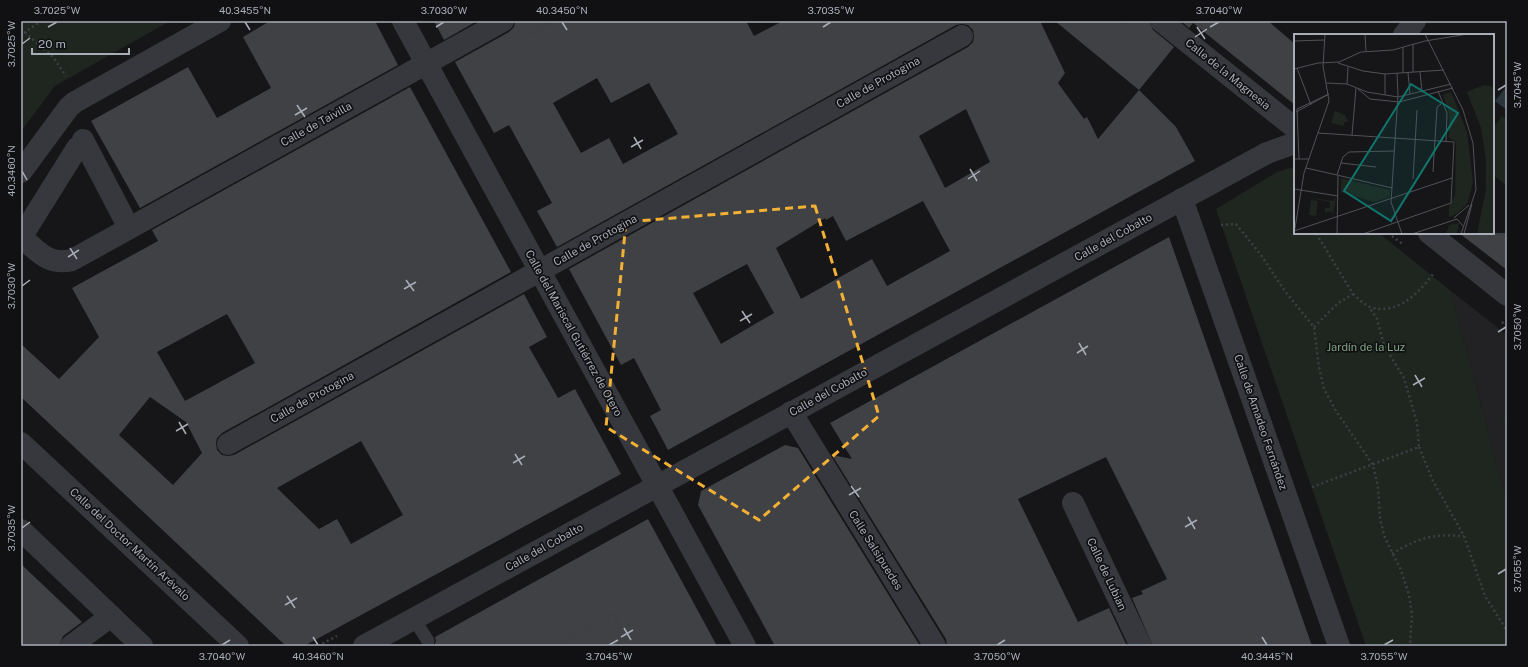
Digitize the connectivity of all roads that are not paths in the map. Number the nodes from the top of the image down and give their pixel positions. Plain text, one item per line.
1 (220, 21) edge
2 (403, 21) edge
3 (503, 21) edge
4 (1161, 21) edge
5 (1415, 21) edge
6 (1405, 34) edge
7 (962, 36) dead end
8 (426, 63) junction
9 (1294, 127) edge
10 (1294, 143) edge
11 (21, 172) edge
12 (1182, 199) junction
13 (130, 228) junction
14 (24, 232) edge
15 (1429, 234) edge
16 (540, 270) junction
17 (1507, 295) edge
18 (791, 412) junction
19 (21, 443) edge
20 (228, 444) dead end
21 (657, 485) junction
22 (1073, 503) dead end
23 (21, 530) edge
24 (111, 616) junction
25 (414, 619) junction
26 (428, 641) dead end
27 (71, 646) edge
28 (142, 646) edge
29 (238, 646) edge
30 (364, 646) edge
31 (744, 646) edge
32 (935, 646) edge
33 (1141, 646) edge
34 (1339, 646) edge

1 - 11 street
2 - 8 street, Calle del Mariscal Gutiérrez de Otero
3 - 8 street, Calle de Taivilla
4 - 9 street, Calle de la Magnesia
5 - 6 street
7 - 16 street, Calle de Protogina
8 - 13 street, Calle de Taivilla
8 - 16 street, Calle del Mariscal Gutiérrez de Otero
10 - 12 street, Calle del Cobalto
12 - 18 street, Calle del Cobalto
12 - 34 street, Calle de Amadeo Fernández
13 - 14 street, Calle de Taivilla
13 - 14 street
15 - 17 street
16 - 20 street, Calle de Protogina
16 - 21 street, Calle del Mariscal Gutiérrez de Otero
18 - 21 street, Calle del Cobalto
18 - 32 street, Calle Salsipuedes
19 - 29 street, Calle del Doctor Martín Arévalo
21 - 25 street, Calle del Cobalto
21 - 31 street, Calle del Mariscal Gutiérrez de Otero
22 - 33 street, Calle de Lubian
23 - 24 street
24 - 27 street
24 - 28 street
25 - 26 lane
25 - 30 street, Calle del Cobalto

